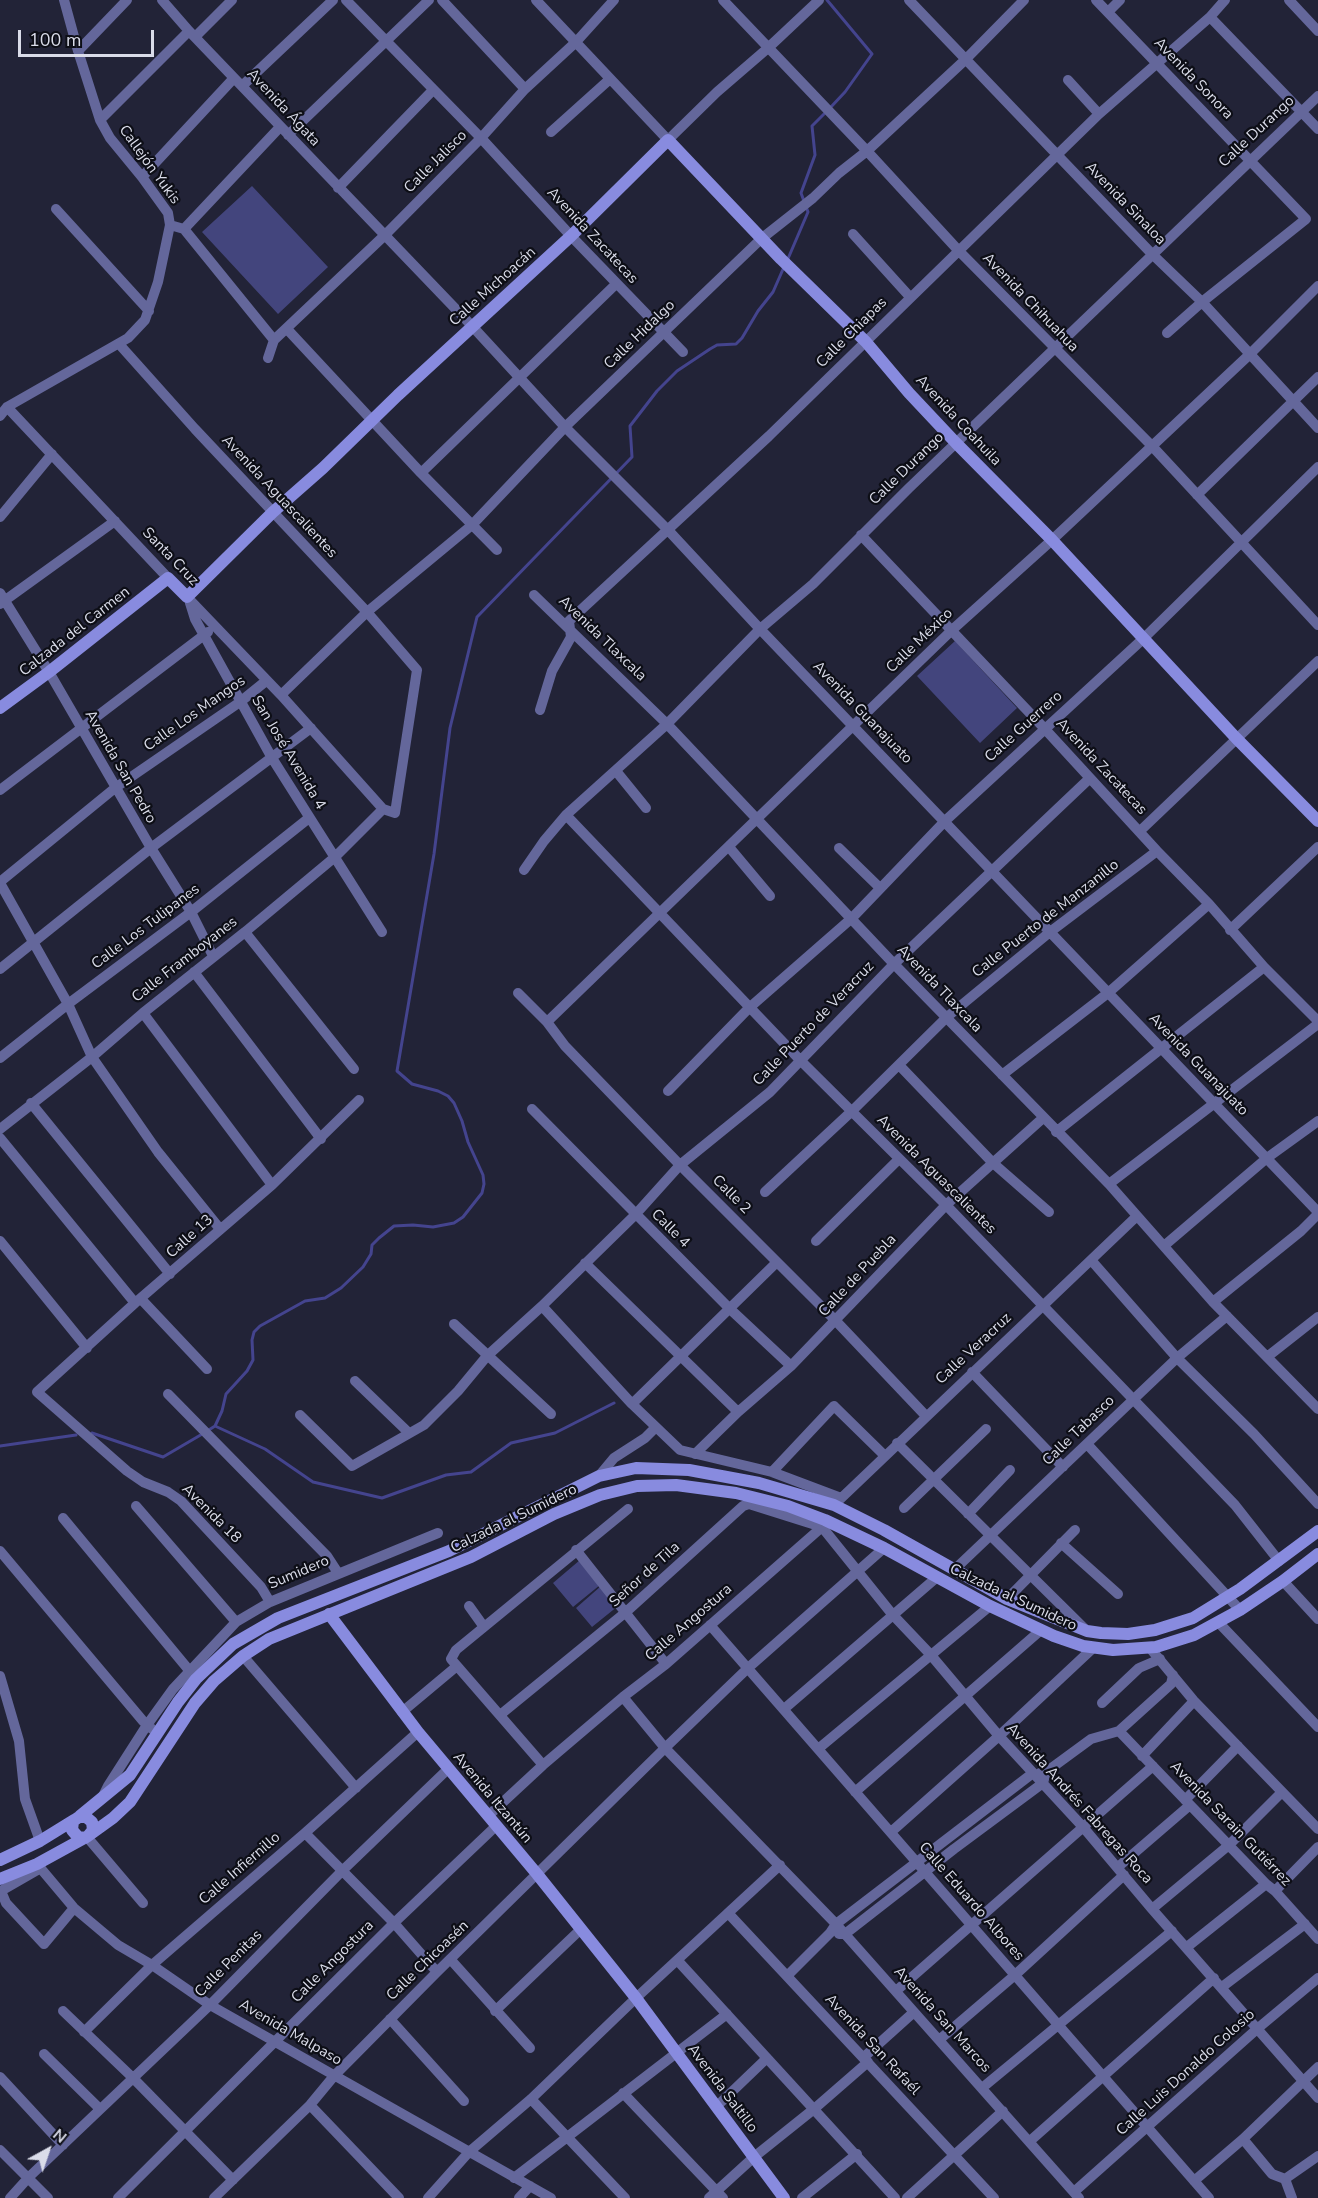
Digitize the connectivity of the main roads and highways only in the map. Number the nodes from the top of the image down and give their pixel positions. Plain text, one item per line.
1 (668, 140) joint
2 (168, 578) joint
3 (188, 597) joint
4 (0, 708) edge
5 (1318, 821) edge
6 (1318, 1531) edge
7 (1318, 1554) edge
8 (329, 1614) junction
9 (77, 1818) junction
10 (87, 1837) junction
11 (0, 1860) edge
12 (0, 1887) edge
13 (636, 1998) joint
14 (784, 2198) edge

1 - 3 main road, Calle Michoacán
1 - 5 main road, Avenida Coahuila
2 - 3 main road, Santa Cruz
2 - 4 main road, Calzada del Carmen
6 - 9 main road, Calzada al Sumidero
7 - 8 main road, Calzada al Sumidero
8 - 10 main road, Calzada al Sumidero
8 - 13 main road, Avenida Itzantún
9 - 10 main road
9 - 11 main road, Calzada al Sumidero
10 - 12 main road, Calzada al Sumidero
13 - 14 main road, Avenida Saltillo

